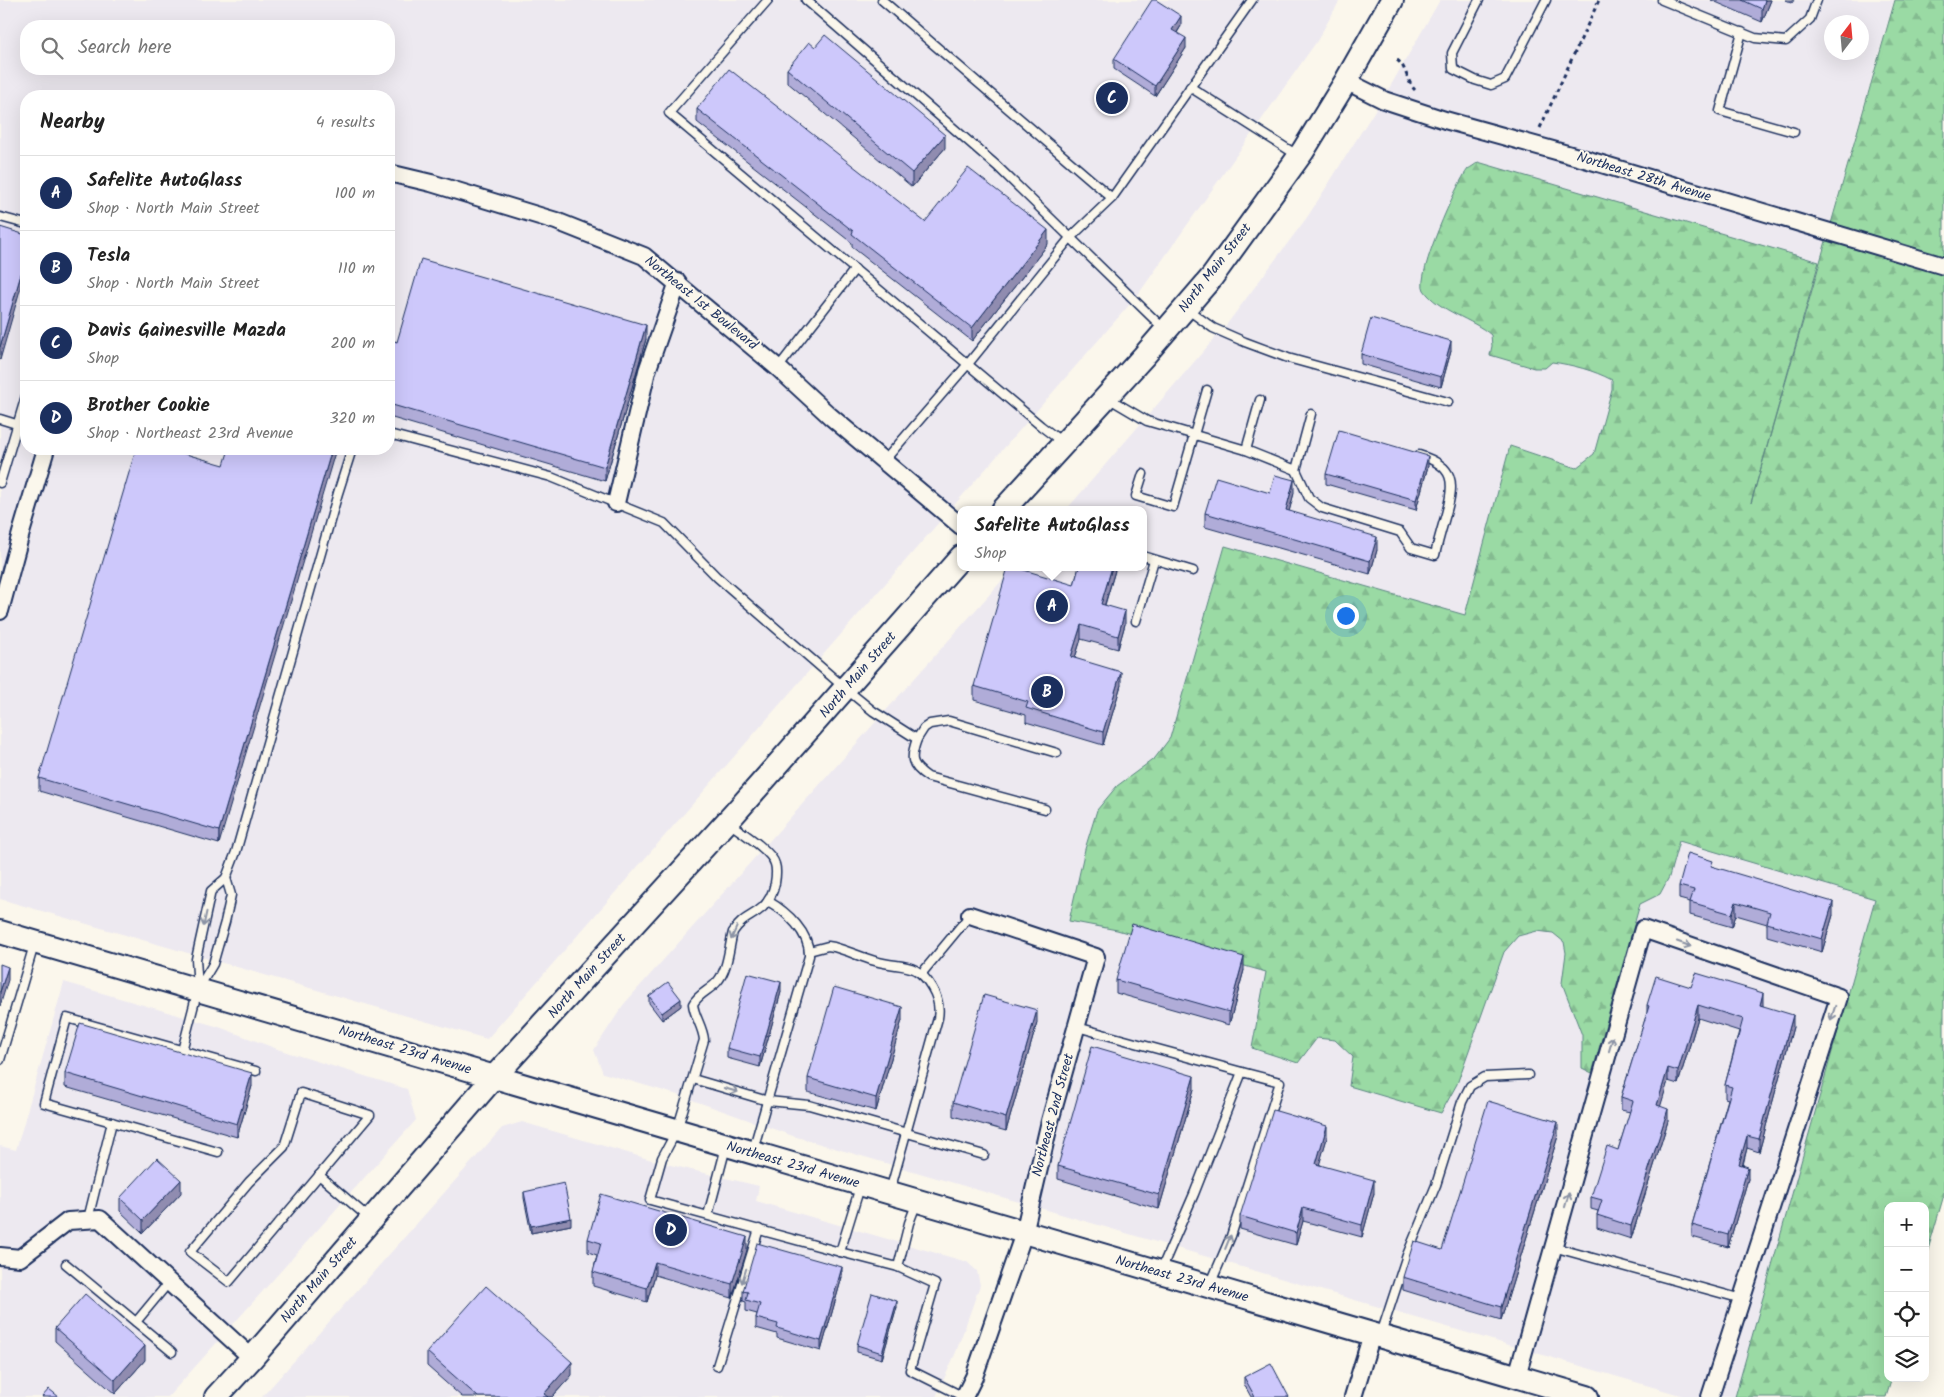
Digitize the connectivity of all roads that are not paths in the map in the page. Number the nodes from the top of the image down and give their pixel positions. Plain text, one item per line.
1 (768, 0) edge
2 (806, 0) edge
3 (882, 0) edge
4 (1252, 0) edge
5 (1392, 0) edge
6 (1479, 0) edge
7 (1546, 0) edge
8 (1662, 0) edge
9 (1817, 0) edge
10 (1742, 32) junction
11 (1346, 81) junction
12 (1190, 87) junction
13 (1794, 132) dead end
14 (1299, 156) junction
15 (395, 174) edge
16 (1112, 198) junction
17 (0, 217) edge
18 (20, 222) edge
19 (1070, 238) junction
20 (1944, 266) edge
21 (855, 269) junction
22 (678, 282) junction
23 (1185, 308) junction
24 (1166, 330) junction
25 (968, 364) junction
26 (778, 368) junction
27 (1207, 390) dead end
28 (1106, 397) junction
29 (1260, 400) dead end
30 (1448, 402) dead end
31 (1311, 414) dead end
32 (20, 415) edge
33 (0, 419) edge
34 (17, 424) junction
35 (20, 425) edge
36 (1194, 435) junction
37 (395, 436) edge
38 (1064, 443) junction
39 (1246, 450) junction
40 (1411, 452) edge
41 (44, 455) edge
42 (350, 455) edge
43 (884, 461) junction
44 (1296, 470) junction
45 (1143, 474) dead end
46 (0, 483) edge
47 (616, 503) junction
48 (1007, 506) edge
49 (957, 523) edge
50 (1147, 557) edge
51 (1154, 560) junction
52 (957, 562) edge
53 (5, 570) edge
54 (1193, 571) dead end
55 (0, 611) edge
56 (1136, 621) dead end
57 (846, 689) junction
58 (917, 739) junction
59 (1057, 753) dead end
60 (1045, 809) dead end
61 (728, 821) junction
62 (226, 878) junction
63 (768, 901) junction
64 (970, 915) joint
65 (0, 932) edge
66 (35, 942) junction
67 (809, 951) junction
68 (922, 972) junction
69 (198, 988) junction
70 (1077, 1026) junction
71 (182, 1051) junction
72 (0, 1060) edge
73 (256, 1071) dead end
74 (1242, 1072) junction
75 (1528, 1075) dead end
76 (494, 1077) junction
77 (693, 1079) junction
78 (768, 1101) junction
79 (112, 1122) junction
80 (677, 1130) junction
81 (906, 1133) junction
82 (727, 1145) junction
83 (218, 1152) dead end
84 (752, 1153) junction
85 (984, 1155) dead end
86 (319, 1175) junction
87 (861, 1185) junction
88 (889, 1193) junction
89 (918, 1201) junction
90 (708, 1215) junction
91 (88, 1219) junction
92 (371, 1220) junction
93 (758, 1229) junction
94 (1024, 1233) junction
95 (1553, 1247) junction
96 (840, 1252) junction
97 (0, 1256) edge
98 (66, 1264) dead end
99 (898, 1267) junction
100 (1160, 1272) junction
101 (170, 1282) junction
102 (1210, 1287) junction
103 (1742, 1299) junction
104 (136, 1322) junction
105 (1376, 1335) junction
106 (172, 1352) dead end
107 (252, 1358) junction
108 (717, 1366) dead end
109 (1517, 1376) junction
110 (216, 1397) edge
111 (964, 1397) edge
112 (1353, 1397) edge
113 (1587, 1397) edge
114 (1710, 1397) edge

1 - 21 lane
2 - 19 lane
3 - 16 lane
4 - 12 lane
5 - 11 main road, North Main Street
6 - 7 lane
8 - 10 lane
9 - 10 lane
10 - 13 lane
11 - 14 main road, North Main Street
11 - 20 street, Northeast 28th Avenue
12 - 14 lane
12 - 16 lane
14 - 23 main road, North Main Street
15 - 22 street, Northeast 1st Boulevard
16 - 19 lane
17 - 18 lane
19 - 24 lane
19 - 25 lane
21 - 25 lane
21 - 26 lane
22 - 26 street, Northeast 1st Boulevard
22 - 47 street
23 - 24 main road, North Main Street
23 - 30 lane
24 - 28 main road, North Main Street
25 - 38 lane
25 - 43 lane
26 - 43 street, Northeast 1st Boulevard
27 - 36 lane
28 - 36 lane
28 - 38 main road, North Main Street
29 - 39 lane
31 - 44 lane
32 - 34 lane
33 - 34 lane
34 - 35 lane
34 - 46 lane
36 - 39 lane
36 - 45 lane
37 - 47 lane
38 - 48 main road, North Main Street
39 - 44 lane
40 - 44 lane
41 - 53 street
42 - 62 lane
43 - 49 street, Northeast 1st Boulevard
47 - 57 lane
50 - 51 lane
51 - 54 lane
51 - 56 lane
52 - 57 main road, North Main Street
53 - 55 street
57 - 58 lane
57 - 61 main road, North Main Street
58 - 59 lane
58 - 60 lane
61 - 63 lane
61 - 76 main road, North Main Street
62 - 69 lane
62 -> 69 lane
63 - 67 lane
63 -> 77 lane
64 - 68 lane
64 - 70 street, Northeast 2nd Street
65 - 66 main road, Northeast 23rd Avenue
66 - 69 main road, Northeast 23rd Avenue
66 - 72 lane
67 - 68 lane
67 - 78 lane
68 - 81 lane
69 - 71 lane
69 - 76 main road, Northeast 23rd Avenue
70 - 74 lane
70 - 94 street, Northeast 2nd Street
71 - 73 lane
71 - 79 lane
74 - 100 lane
102 -> 74 lane
75 - 105 lane
76 - 80 main road, Northeast 23rd Avenue
76 - 92 main road, North Main Street
77 -> 78 lane
77 - 80 lane
78 - 81 lane
78 - 84 lane
79 - 83 lane
79 - 91 lane
80 - 82 main road, Northeast 23rd Avenue
80 - 90 lane
81 - 85 lane
81 - 88 lane
82 - 84 main road, Northeast 23rd Avenue
82 - 90 lane
84 - 87 main road, Northeast 23rd Avenue
86 - 86 lane
86 - 92 lane
87 - 88 main road, Northeast 23rd Avenue
87 - 96 lane
88 - 89 main road, Northeast 23rd Avenue
89 - 94 main road, Northeast 23rd Avenue
89 - 99 lane
90 - 93 lane
91 - 97 street
91 - 101 street
92 - 107 main road, North Main Street
93 - 96 lane
93 -> 108 lane
94 - 100 main road, Northeast 23rd Avenue
94 - 111 street, Northeast 2nd Street
95 - 103 lane
95 -> 103 street
95 - 109 street
96 - 99 lane
98 - 104 lane
99 - 111 lane
100 - 102 main road, Northeast 23rd Avenue
101 - 104 lane
101 - 107 street
102 - 105 main road, Northeast 23rd Avenue
103 - 114 street
104 - 106 lane
105 - 109 main road, Northeast 23rd Avenue
105 - 112 street
107 - 110 main road, North Main Street
109 - 113 main road, Northeast 23rd Avenue

